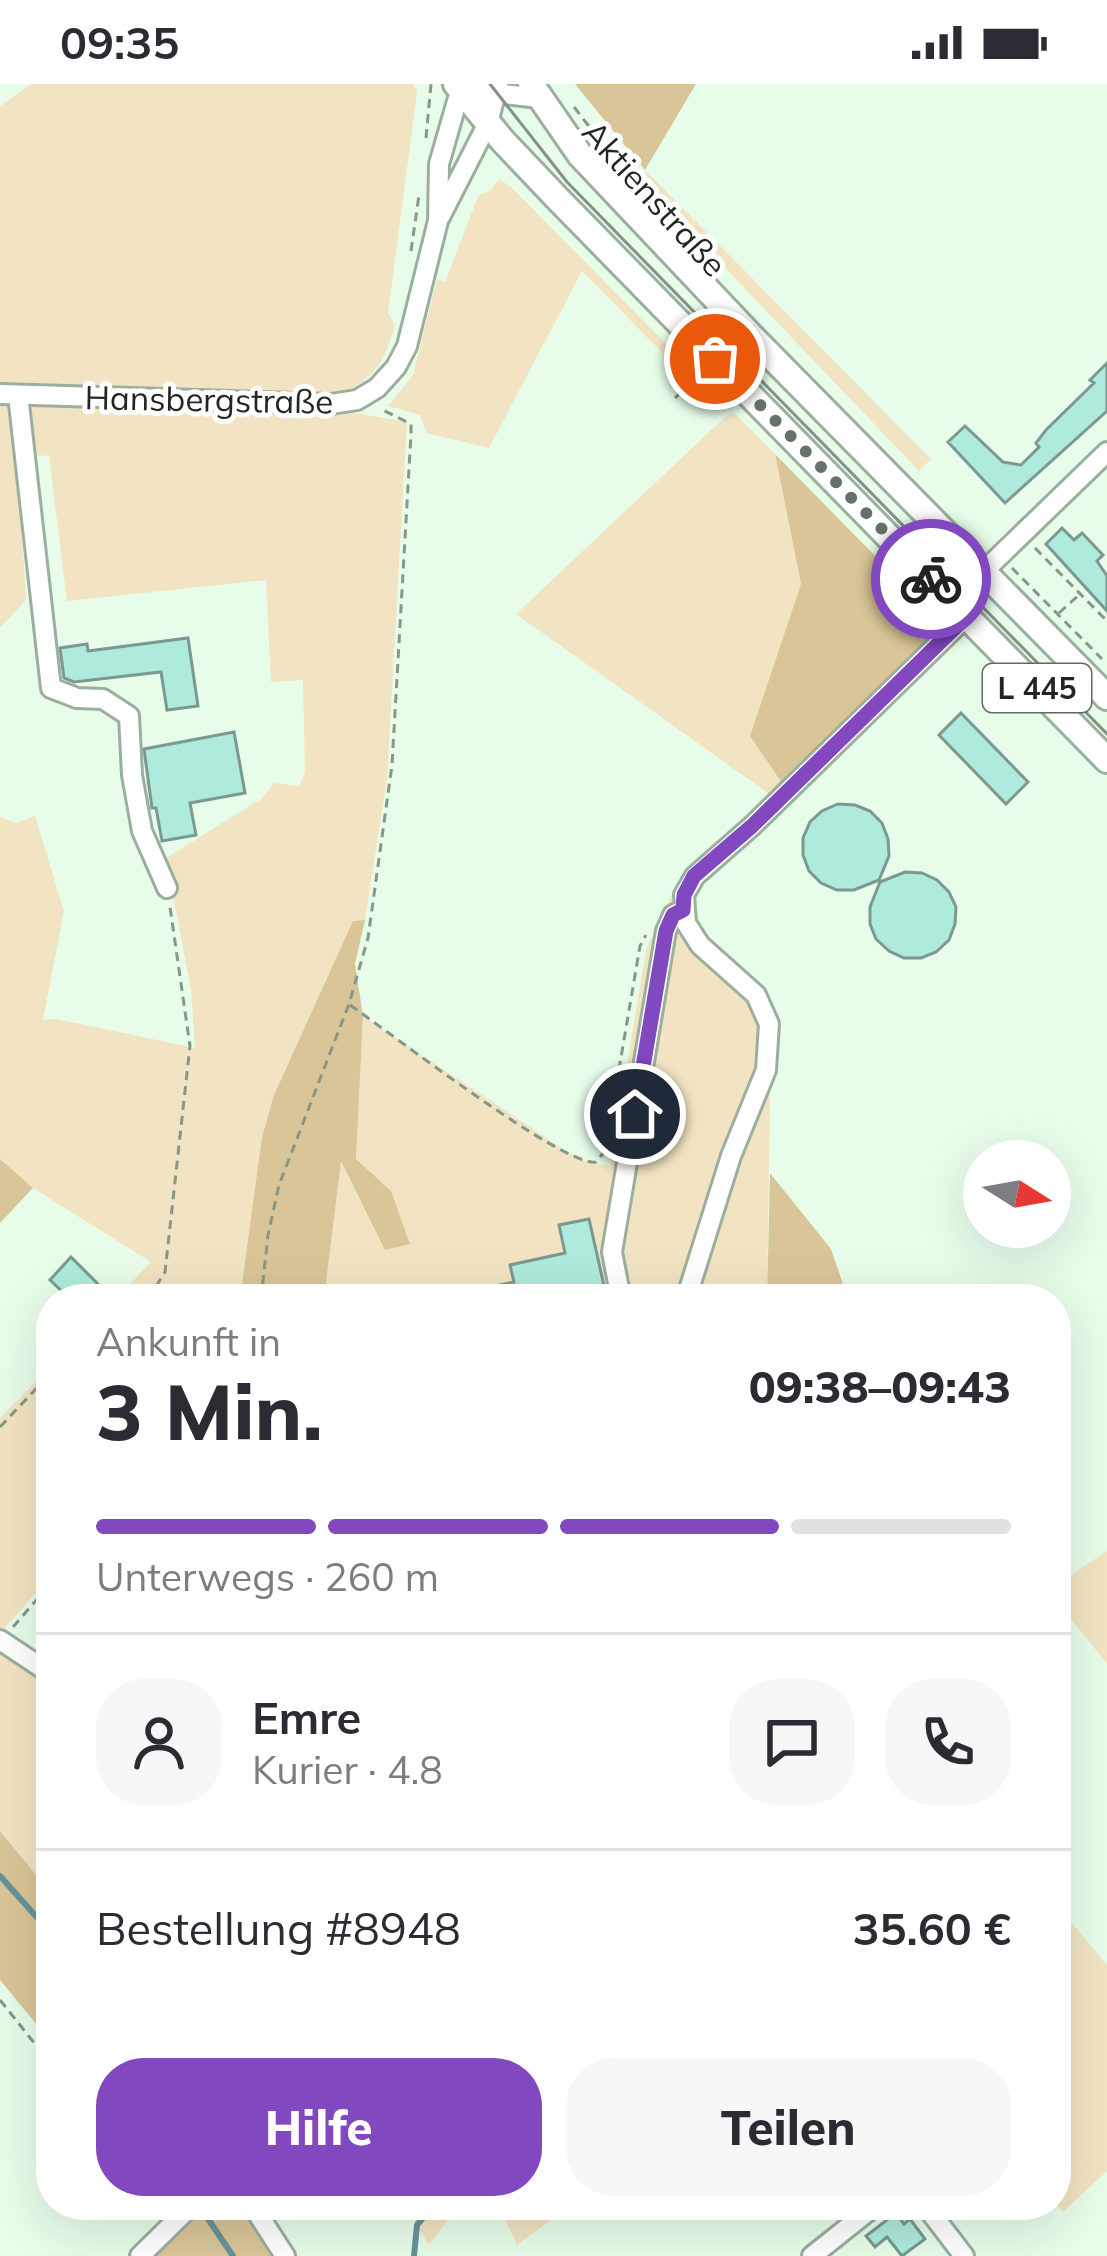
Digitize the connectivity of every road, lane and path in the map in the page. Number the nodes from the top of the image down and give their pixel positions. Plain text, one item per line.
1 (431, 84) edge
2 (459, 86) edge
3 (497, 88) edge
4 (535, 91) edge
5 (572, 104) dead end
6 (488, 123) junction
7 (425, 147) dead end
8 (620, 166) dead end
9 (419, 194) dead end
10 (438, 221) junction
11 (408, 264) dead end
12 (715, 359) junction
13 (9, 394) edge
14 (675, 398) dead end
15 (357, 400) junction
16 (1107, 452) edge
17 (1021, 534) junction
18 (991, 564) junction
19 (1080, 594) junction
20 (1058, 614) junction
21 (967, 616) junction
22 (1107, 621) edge
23 (1107, 665) edge
24 (1105, 692) edge
25 (1107, 760) edge
26 (167, 888) joint
27 (683, 910) junction
28 (651, 926) dead end
29 (349, 1004) junction
30 (157, 1284) edge
31 (263, 1284) edge
32 (618, 1284) edge
33 (691, 1284) edge
34 (36, 1388) edge
35 (0, 1426) edge
36 (36, 1600) edge
37 (1, 1640) edge
38 (36, 1664) edge
39 (0, 2000) edge
40 (36, 2045) edge
41 (177, 2220) edge
42 (262, 2220) edge
43 (857, 2220) edge
44 (937, 2220) edge
45 (140, 2256) edge
46 (285, 2256) edge
47 (812, 2256) edge
48 (964, 2256) edge

1 - 7 path
2 - 3 street
2 - 6 main road, Aktienstraße / L 445
2 - 10 street, Hansbergstraße
3 - 4 street
3 - 6 street, Hansbergstraße
4 - 18 main road, Aktienstraße / L 445
5 - 8 path, Aktienstraße
6 - 10 street, Hansbergstraße
6 - 12 main road, Aktienstraße / L 445
9 - 11 path
10 - 15 street, Hansbergstraße
12 - 14 path
12 - 21 main road, Aktienstraße / L 445
13 - 15 street, Hansbergstraße
13 - 26 street
15 - 29 path
16 - 17 street
17 - 18 street
17 - 19 path
18 - 20 path
18 - 24 main road, Aktienstraße / L 445
19 - 20 path
19 - 22 path
20 - 23 path
21 - 25 main road, Aktienstraße / L 445
21 - 27 street
26 - 30 path
27 - 32 street
27 - 33 street
28 - 29 path
29 - 31 path
34 - 35 path
36 - 37 path
37 - 38 street
39 - 40 path
41 - 45 street
42 - 46 street
43 - 47 street
44 - 48 street

